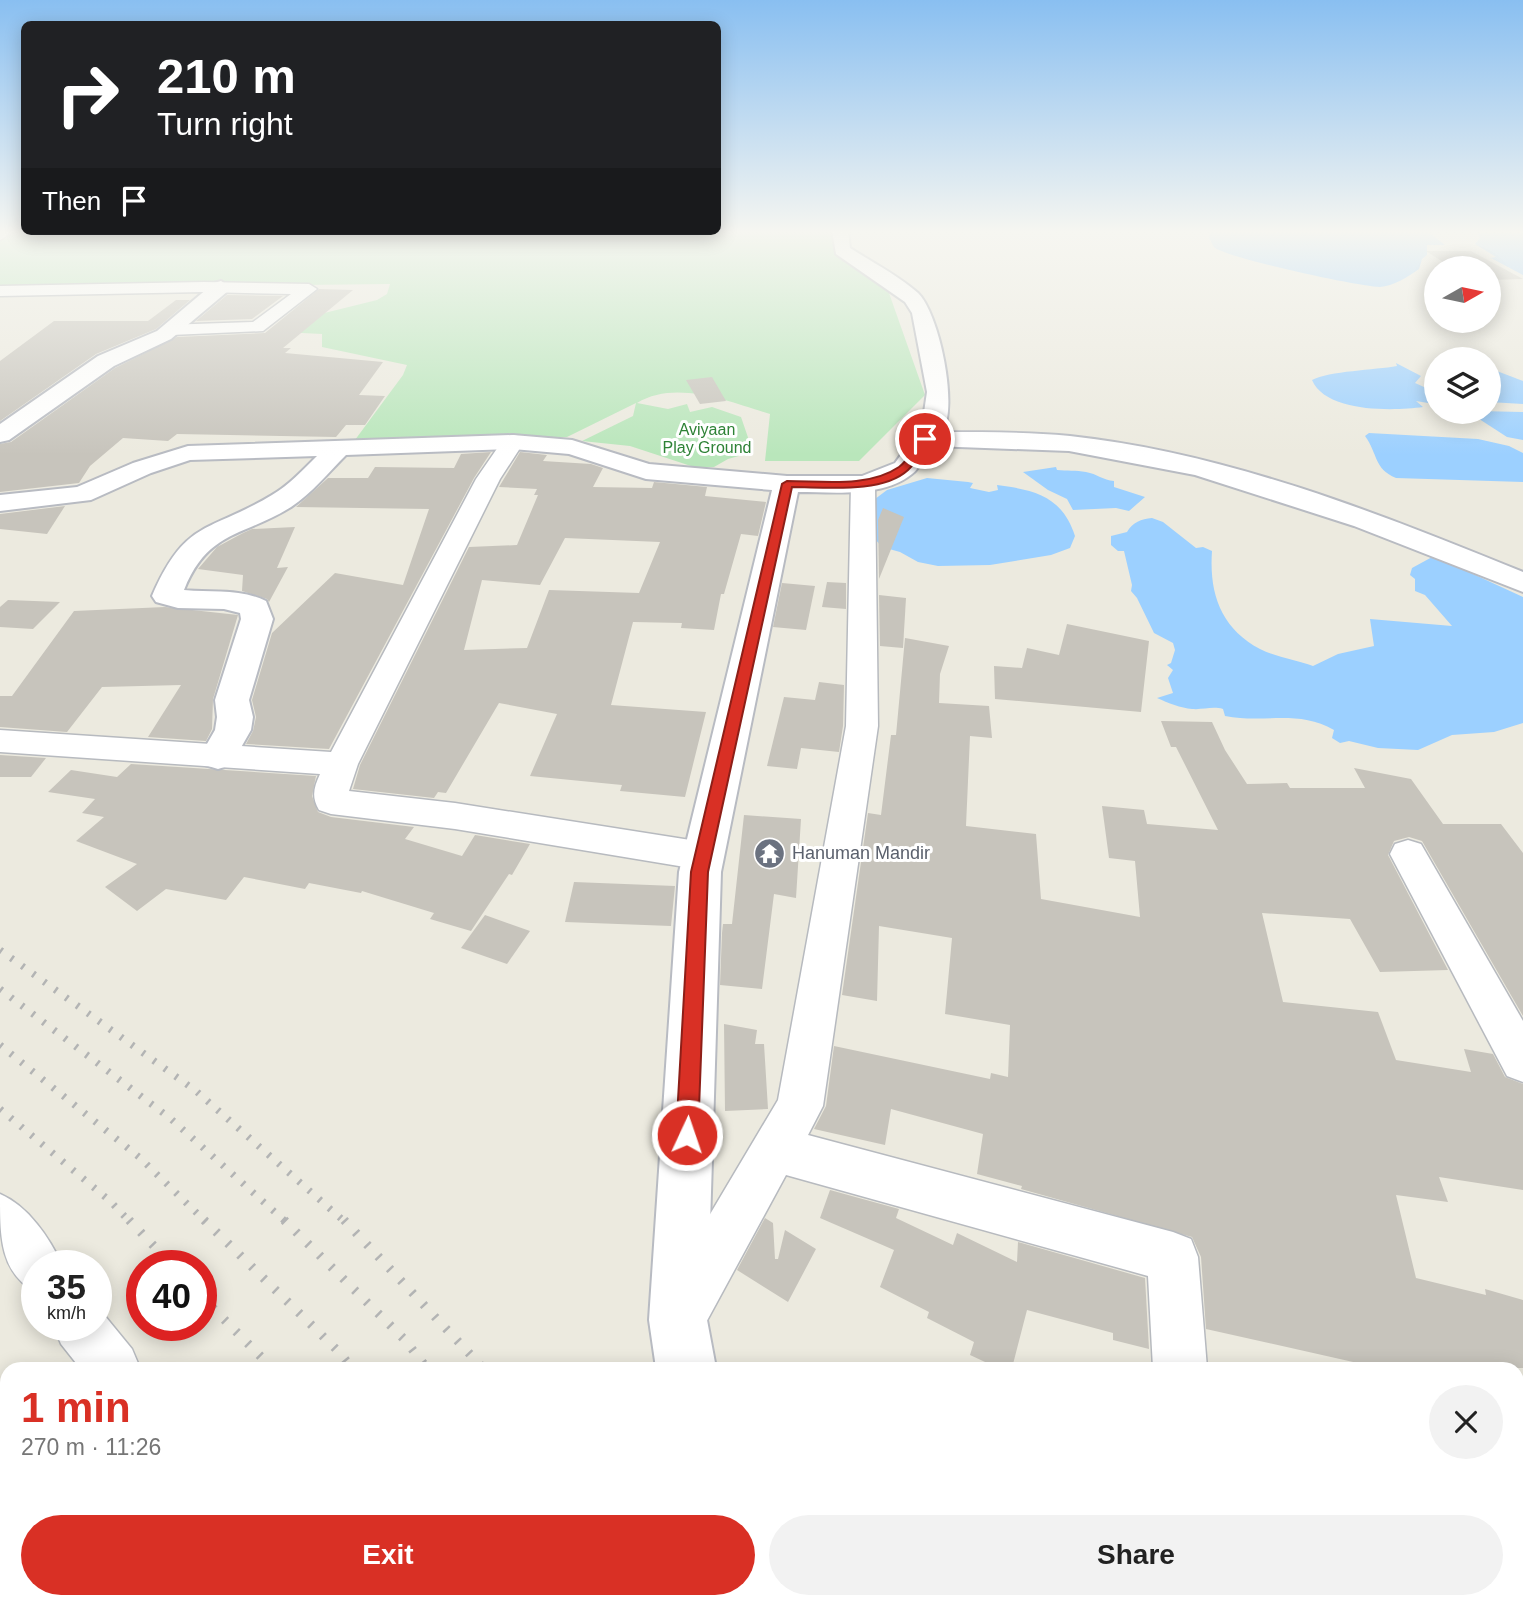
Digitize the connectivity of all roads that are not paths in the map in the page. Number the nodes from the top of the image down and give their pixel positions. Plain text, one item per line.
1 (200, 305) edge
2 (287, 305) edge
3 (917, 305) edge
4 (171, 329) junction
5 (0, 435) edge
6 (925, 439) junction
7 (513, 442) junction
8 (339, 448) junction
9 (787, 484) junction
10 (863, 484) junction
11 (0, 503) edge
12 (1523, 583) edge
13 (0, 741) edge
14 (218, 756) junction
15 (341, 764) junction
16 (1408, 854) dead end
17 (703, 856) junction
18 (1523, 1062) edge
19 (777, 1150) junction
20 (0, 1219) edge
21 (24, 1250) edge
22 (678, 1320) junction
23 (92, 1341) edge
24 (108, 1362) edge
25 (685, 1362) edge
26 (1180, 1362) edge

1 - 4 street
2 - 4 street
3 - 6 street
4 - 5 street
6 - 10 street
6 - 12 street
7 - 8 street
7 - 9 street
7 - 15 street
8 - 11 street
8 - 14 street
9 - 10 street
9 - 17 street
10 - 19 street
13 - 14 street
14 - 15 street
15 - 17 street
16 - 18 street
17 - 22 street
19 - 22 street
19 - 26 street
20 - 21 street
22 - 25 street
23 - 24 street

